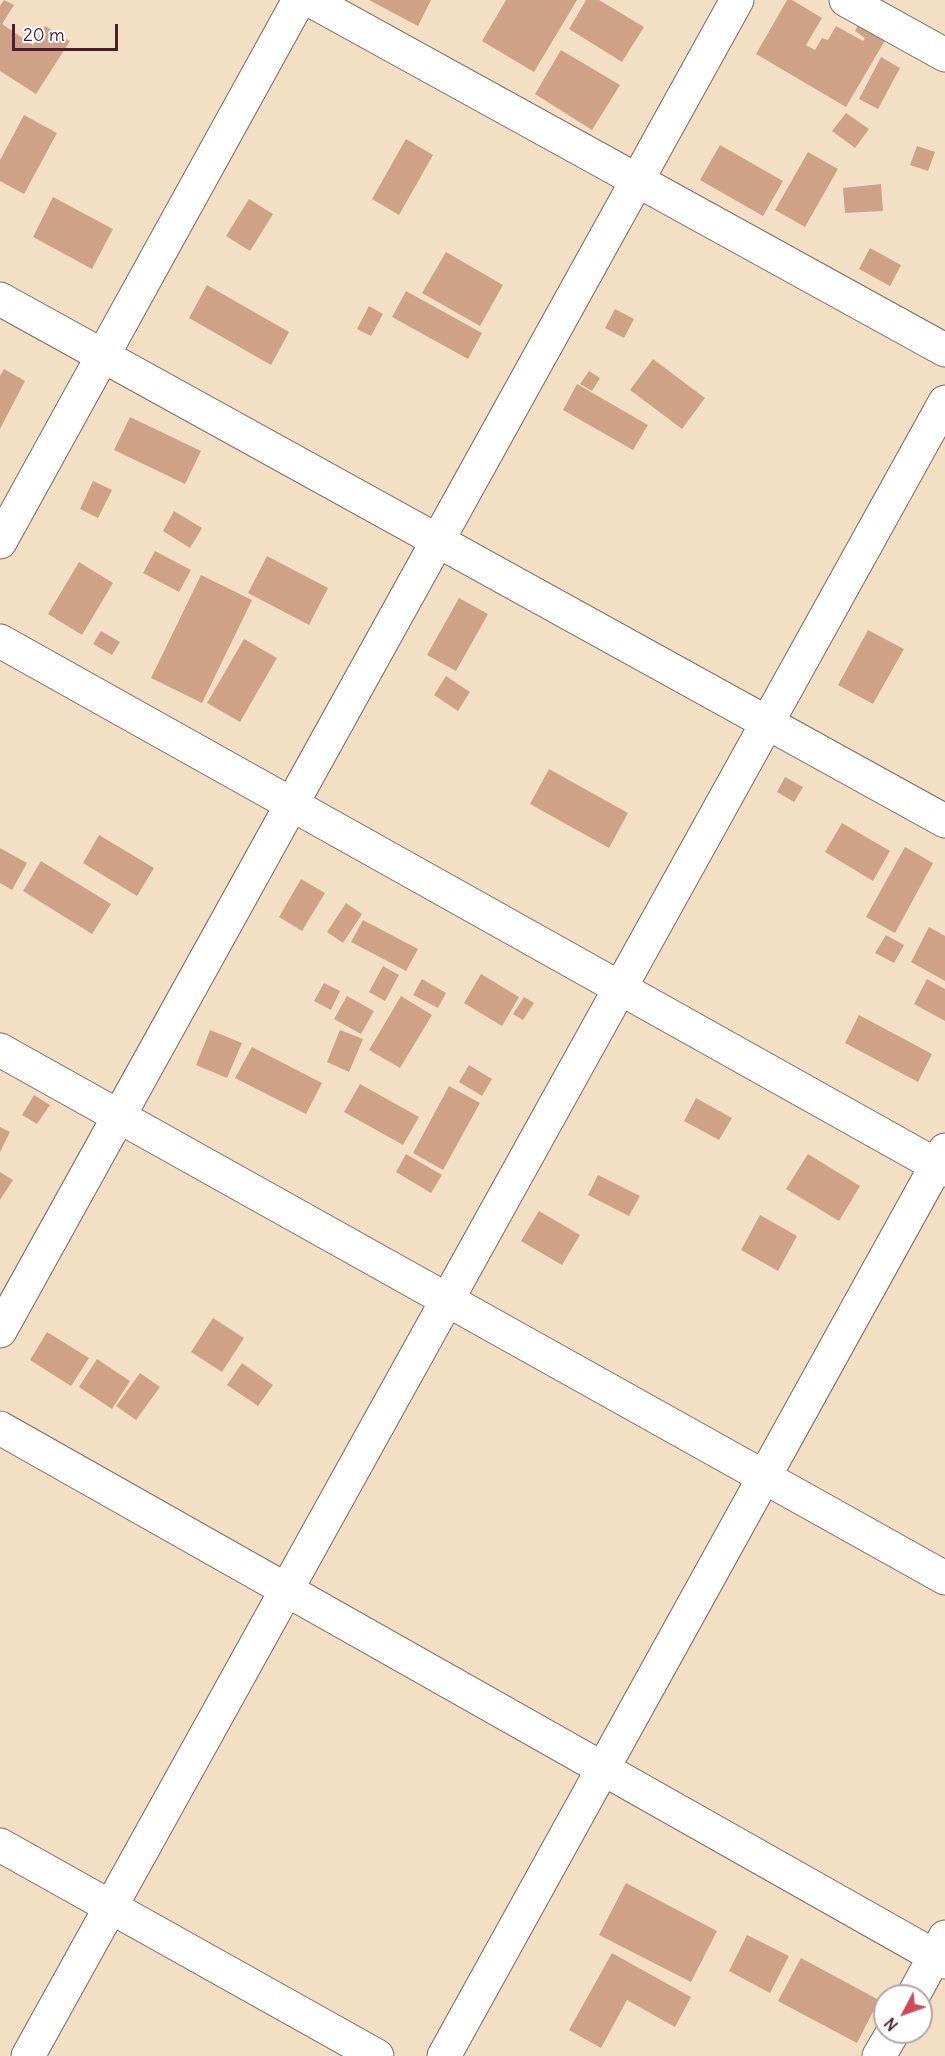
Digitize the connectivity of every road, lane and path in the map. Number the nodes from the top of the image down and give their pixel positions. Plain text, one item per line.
1 (300, 0) edge
2 (310, 0) edge
3 (737, 0) edge
4 (846, 0) edge
5 (945, 55) edge
6 (638, 181) junction
7 (0, 299) edge
8 (945, 350) edge
9 (102, 356) junction
10 (945, 402) edge
11 (438, 541) junction
12 (0, 542) edge
13 (0, 641) edge
14 (767, 722) junction
15 (292, 804) junction
16 (945, 820) edge
17 (620, 988) junction
18 (0, 1050) edge
19 (119, 1117) junction
20 (942, 1162) edge
21 (447, 1300) junction
22 (0, 1331) edge
23 (0, 1428) edge
24 (764, 1477) junction
25 (945, 1578) edge
26 (286, 1590) junction
27 (603, 1769) junction
28 (0, 1845) edge
29 (111, 1907) junction
30 (942, 1952) edge
31 (920, 1984) edge
32 (28, 2056) edge
33 (377, 2056) edge
34 (444, 2056) edge

1 - 9 street
2 - 6 street
3 - 6 street
4 - 5 street
6 - 8 street
6 - 11 street
7 - 9 street
9 - 11 street
9 - 12 street
10 - 14 street
11 - 14 street
11 - 15 street
13 - 15 street
14 - 16 street
14 - 17 street
15 - 17 street
15 - 19 street
17 - 20 street
17 - 21 street
18 - 19 street
19 - 21 street
19 - 22 street
20 - 24 street
21 - 24 street
21 - 26 street
23 - 26 street
24 - 25 street
24 - 27 street
26 - 27 street
26 - 29 street
27 - 30 street
27 - 34 street
28 - 29 street
29 - 32 street
29 - 33 street
30 - 31 street

